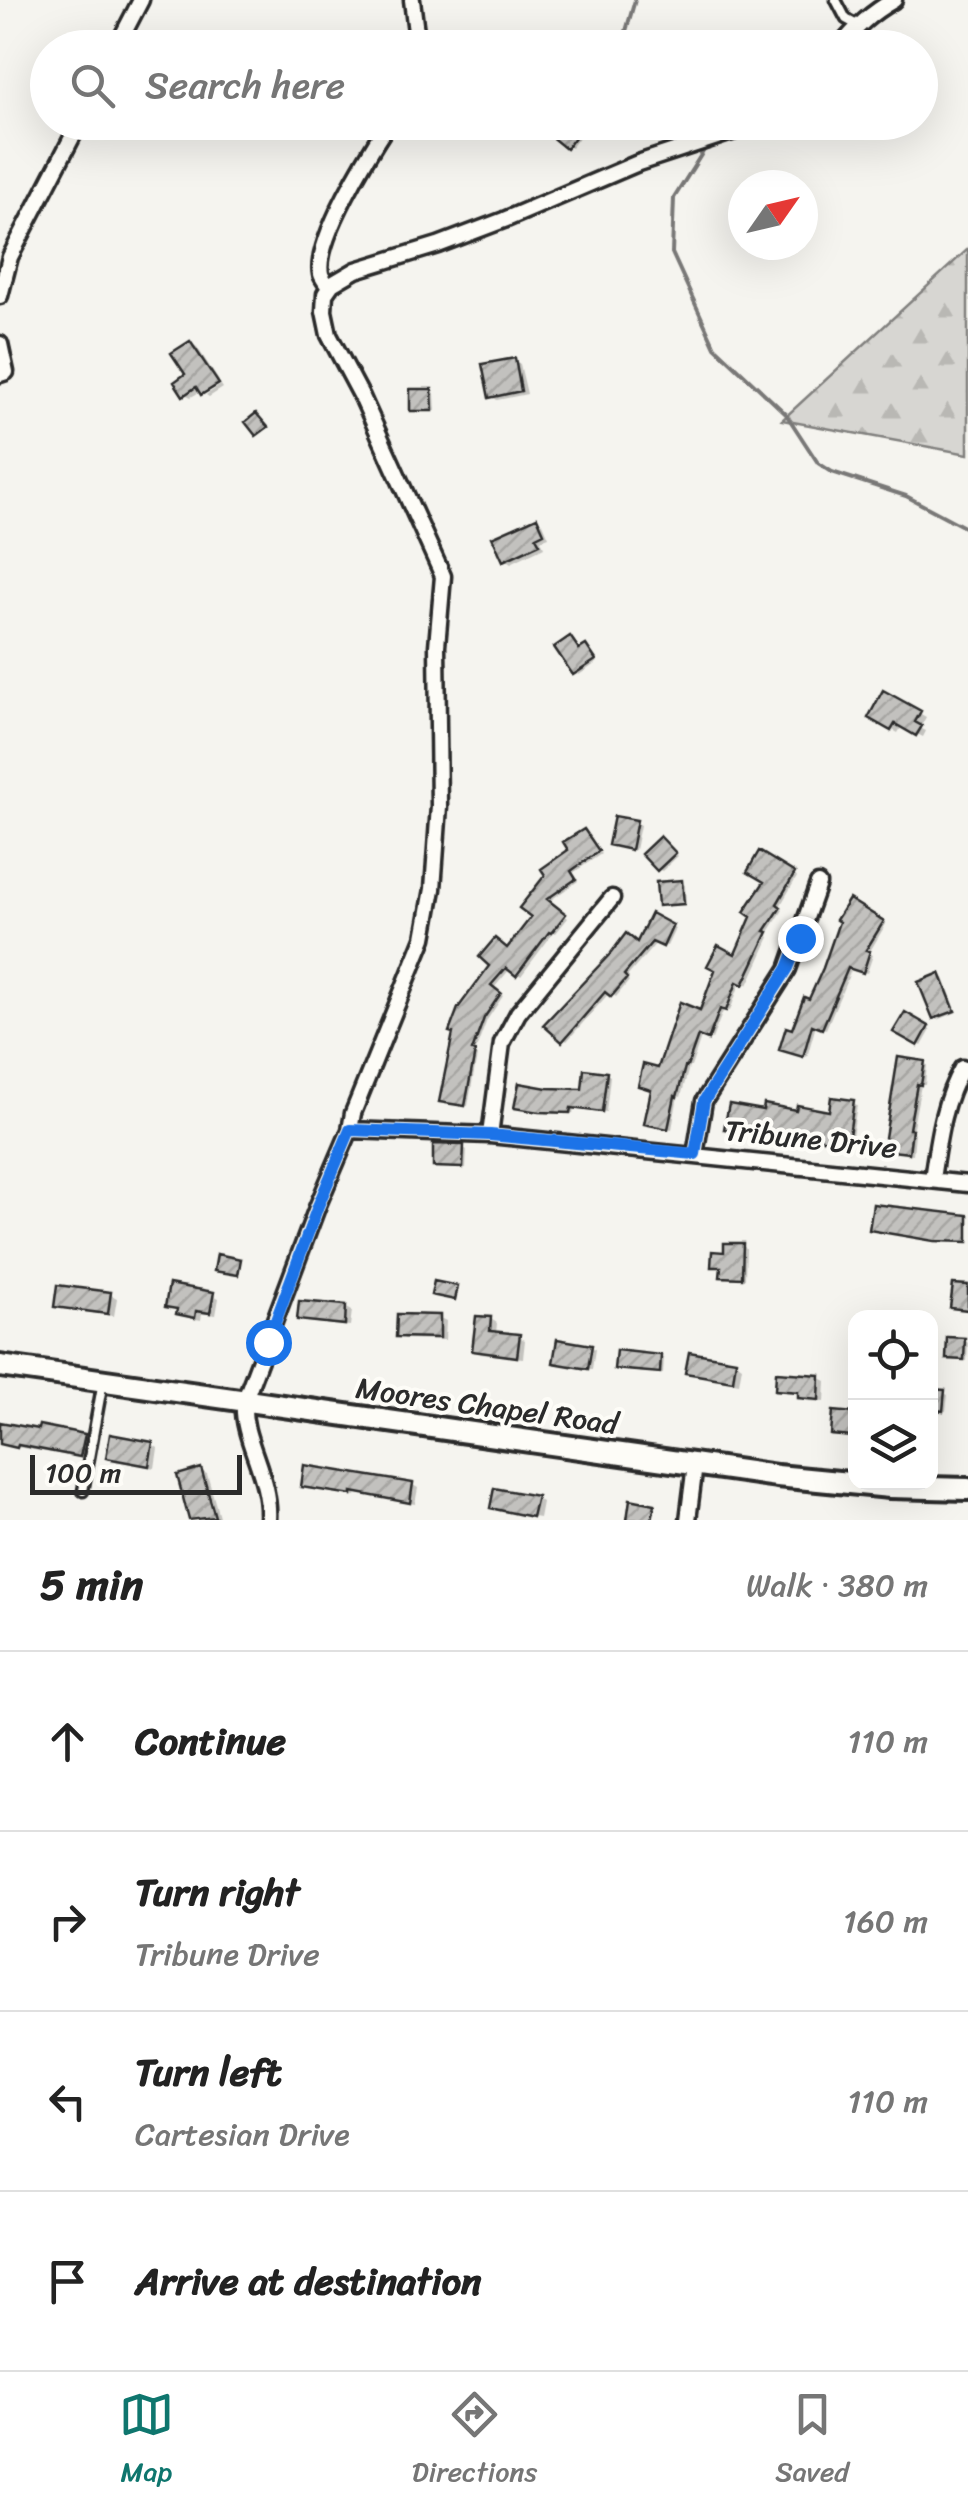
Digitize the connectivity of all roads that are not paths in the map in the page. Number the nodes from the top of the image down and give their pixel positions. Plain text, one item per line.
1 (141, 0) edge
2 (412, 0) edge
3 (836, 0) edge
4 (894, 0) edge
5 (857, 25) junction
6 (125, 30) edge
7 (416, 30) edge
8 (853, 30) edge
9 (71, 140) edge
10 (379, 140) edge
11 (706, 140) edge
12 (329, 288) junction
13 (0, 296) edge
14 (0, 344) edge
15 (3, 372) edge
16 (818, 884) dead end
17 (612, 898) dead end
18 (962, 1068) dead end
19 (350, 1130) junction
20 (490, 1135) junction
21 (695, 1154) junction
22 (932, 1179) junction
23 (968, 1184) edge
24 (0, 1366) edge
25 (103, 1381) junction
26 (244, 1402) junction
27 (695, 1465) junction
28 (968, 1489) edge
29 (83, 1491) dead end
30 (268, 1520) edge
31 (688, 1520) edge

1 - 6 street
2 - 7 street
3 - 5 lane
4 - 5 street
5 - 8 street
9 - 13 street
10 - 12 street
11 - 12 street
12 - 19 street
14 - 15 street
16 - 21 street
17 - 20 street
18 - 22 street
19 - 20 street, Tribune Drive
19 - 26 street
20 - 21 street, Tribune Drive
21 - 22 street, Tribune Drive
22 - 23 street, Tribune Drive
24 - 25 main road, Moores Chapel Road
25 - 26 main road, Moores Chapel Road
25 - 29 lane
26 - 27 main road, Moores Chapel Road
26 - 30 street
27 - 28 main road, Moores Chapel Road
27 - 31 street

